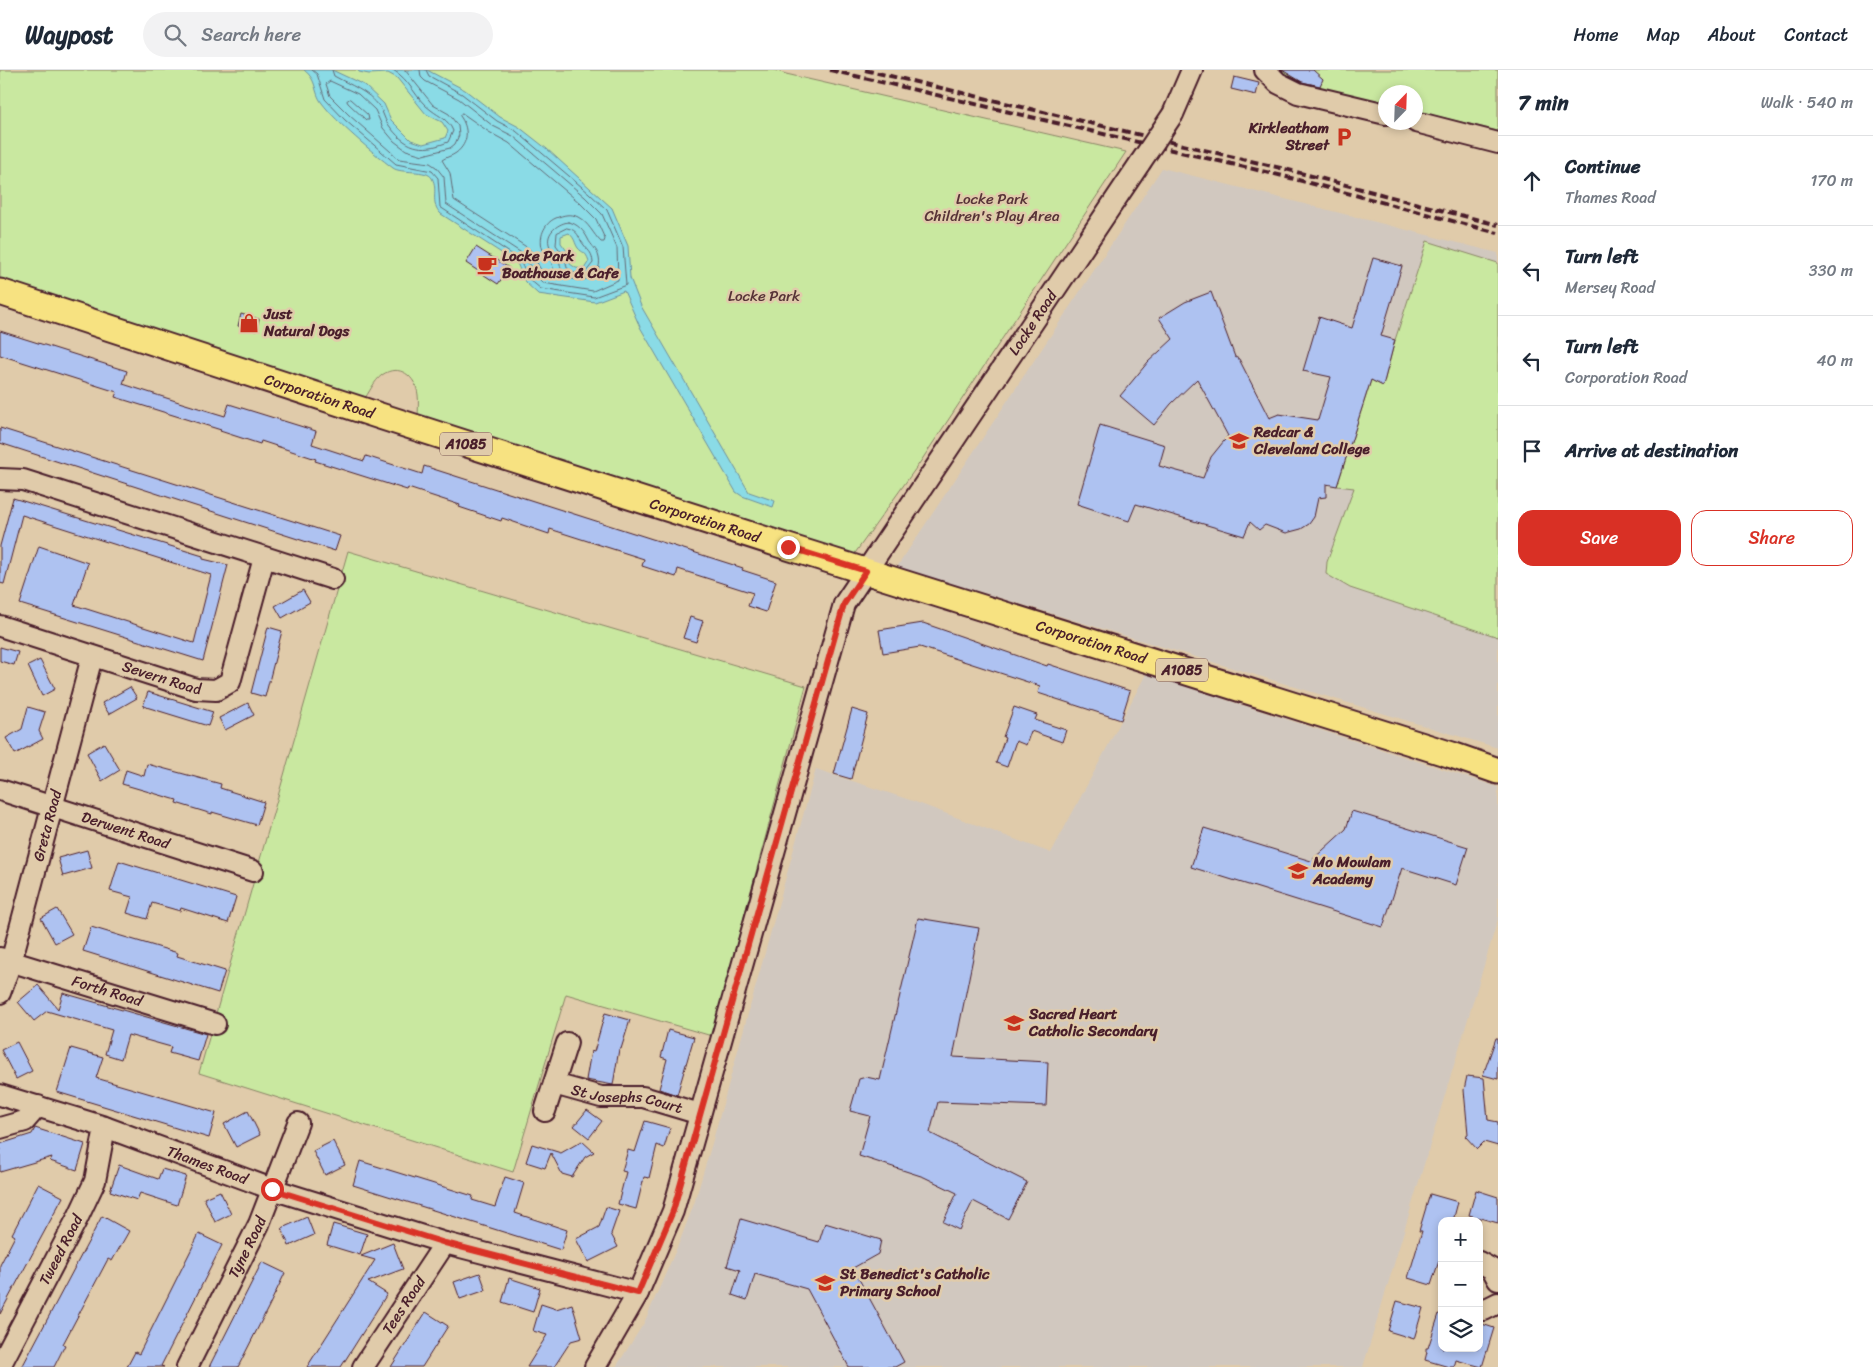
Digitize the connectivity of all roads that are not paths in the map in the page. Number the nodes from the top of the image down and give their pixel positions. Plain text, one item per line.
1 (1192, 70) edge
2 (1265, 70) edge
3 (1378, 112) edge
4 (1423, 124) edge
5 (1498, 143) edge
6 (0, 292) edge
7 (0, 479) edge
8 (264, 558) junction
9 (866, 571) junction
10 (333, 579) dead end
11 (0, 626) edge
12 (92, 657) junction
13 (1498, 771) edge
14 (0, 790) edge
15 (51, 807) junction
16 (253, 871) dead end
17 (6, 960) edge
18 (0, 993) edge
19 (215, 1024) dead end
20 (567, 1043) dead end
21 (554, 1084) junction
22 (0, 1094) edge
23 (38, 1106) junction
24 (545, 1111) dead end
25 (700, 1114) junction
26 (298, 1123) dead end
27 (105, 1127) junction
28 (0, 1128) edge
29 (272, 1189) junction
30 (445, 1243) junction
31 (1483, 1264) edge
32 (1498, 1280) edge
33 (638, 1293) junction
34 (1498, 1303) edge
35 (1483, 1310) edge
36 (0, 1366) edge
37 (187, 1367) edge
38 (363, 1367) edge
39 (595, 1367) edge

1 - 9 street, Locke Road, bridge
2 - 3 street
4 - 5 street
6 - 9 main road, Corporation Road / A1085
7 - 8 street
8 - 10 street
8 - 12 street, Severn Road
9 - 13 main road, Corporation Road / A1085
9 - 25 street, Locke Road
11 - 12 street, Severn Road
12 - 15 street, Greta Road
14 - 15 street, Derwent Road
15 - 16 street, Derwent Road
15 - 17 street, Greta Road
17 - 18 street, Greta Road
17 - 19 street, Forth Road
20 - 21 street, St Josephs Court
21 - 24 street, St Josephs Court
21 - 25 street, St Josephs Court
22 - 23 street, Thames Road
23 - 27 street, Thames Road
23 - 28 street
25 - 33 street, Locke Road
26 - 29 street, Tyne Road
27 - 29 street, Thames Road
27 - 36 street, Tweed Road
29 - 30 street, Thames Road
29 - 37 street, Tyne Road
30 - 33 street, Thames Road
30 - 38 street, Tees Road
31 - 32 street
33 - 39 street, Locke Road
34 - 35 street

